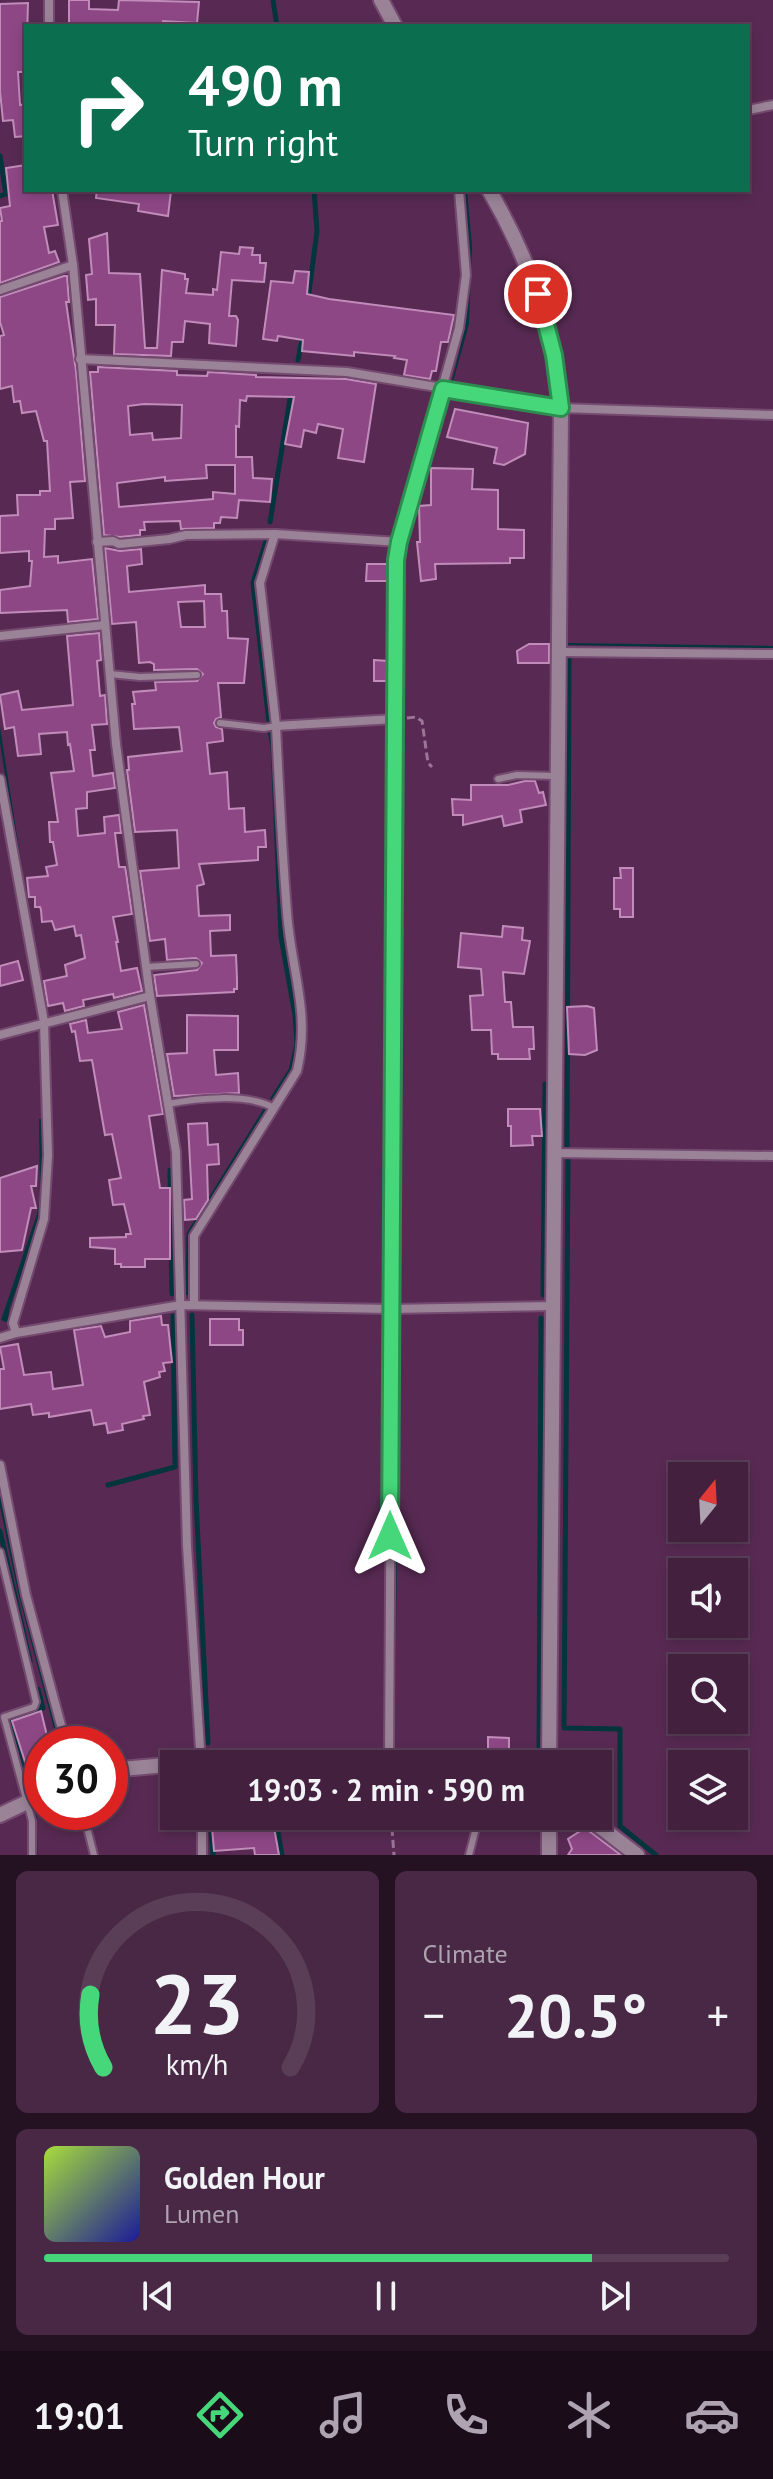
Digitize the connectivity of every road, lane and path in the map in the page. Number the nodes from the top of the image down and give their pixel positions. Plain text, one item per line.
1 (49, 0) edge
2 (381, 0) edge
3 (49, 24) edge
4 (394, 24) edge
5 (773, 105) edge
6 (750, 110) edge
7 (62, 192) edge
8 (459, 192) edge
9 (490, 192) edge
10 (73, 265) junction
11 (0, 290) edge
12 (80, 359) junction
13 (443, 389) junction
14 (561, 408) junction
15 (773, 415) edge
16 (275, 534) junction
17 (97, 542) junction
18 (399, 542) junction
19 (105, 625) junction
20 (0, 636) edge
21 (558, 652) junction
22 (773, 654) edge
23 (110, 674) junction
24 (197, 675) dead end
25 (405, 718) dead end
26 (394, 719) junction
27 (220, 723) dead end
28 (276, 726) junction
29 (432, 767) dead end
30 (557, 776) junction
31 (0, 779) edge
32 (498, 779) dead end
33 (196, 964) dead end
34 (146, 967) junction
35 (150, 996) junction
36 (44, 1022) junction
37 (0, 1035) edge
38 (168, 1104) junction
39 (274, 1108) junction
40 (554, 1153) junction
41 (773, 1156) edge
42 (181, 1305) junction
43 (194, 1305) junction
44 (554, 1306) junction
45 (391, 1309) junction
46 (16, 1333) junction
47 (0, 1338) edge
48 (0, 1465) edge
49 (0, 1552) edge
50 (61, 1726) edge
51 (200, 1750) edge
52 (389, 1750) edge
53 (549, 1750) edge
54 (160, 1766) edge
55 (128, 1769) edge
56 (24, 1794) edge
57 (24, 1803) edge
58 (0, 1815) edge
59 (32, 1830) edge
60 (88, 1830) edge
61 (202, 1830) edge
62 (392, 1830) edge
63 (475, 1830) edge
64 (549, 1830) edge
65 (604, 1830) edge
66 (32, 1855) edge
67 (94, 1855) edge
68 (202, 1855) edge
69 (394, 1855) edge
70 (469, 1855) edge
71 (549, 1855) edge
72 (637, 1855) edge

1 - 3 street
2 - 4 street
5 - 6 street
7 - 10 street
8 - 13 street
9 - 14 street
10 - 11 street
10 - 12 street
12 - 13 street
12 - 17 street
13 - 14 street
13 - 18 street
14 - 15 street
14 - 21 street
16 - 17 street
16 - 18 street
16 - 28 street
17 - 19 street
18 - 26 street
19 - 20 street
19 - 23 street
21 - 22 street
21 - 30 street
23 - 24 lane
23 - 34 street
25 - 29 path
26 - 28 street
26 - 45 street
27 - 28 lane
28 - 39 street
30 - 32 lane
30 - 40 street
31 - 36 street
33 - 34 lane
34 - 35 street
35 - 36 street
35 - 38 street
36 - 37 street
36 - 46 street
38 - 39 lane
38 - 42 street
39 - 43 street
40 - 41 street
40 - 44 street
42 - 43 street
42 - 46 street
42 - 51 street
43 - 45 street
44 - 45 street
44 - 53 street
45 - 52 street
46 - 47 street
48 - 50 street
49 - 56 lane
54 - 55 street
57 - 58 street
59 - 66 lane
60 - 67 lane
61 - 68 street
62 - 69 path
63 - 70 lane
64 - 71 street
65 - 72 street

